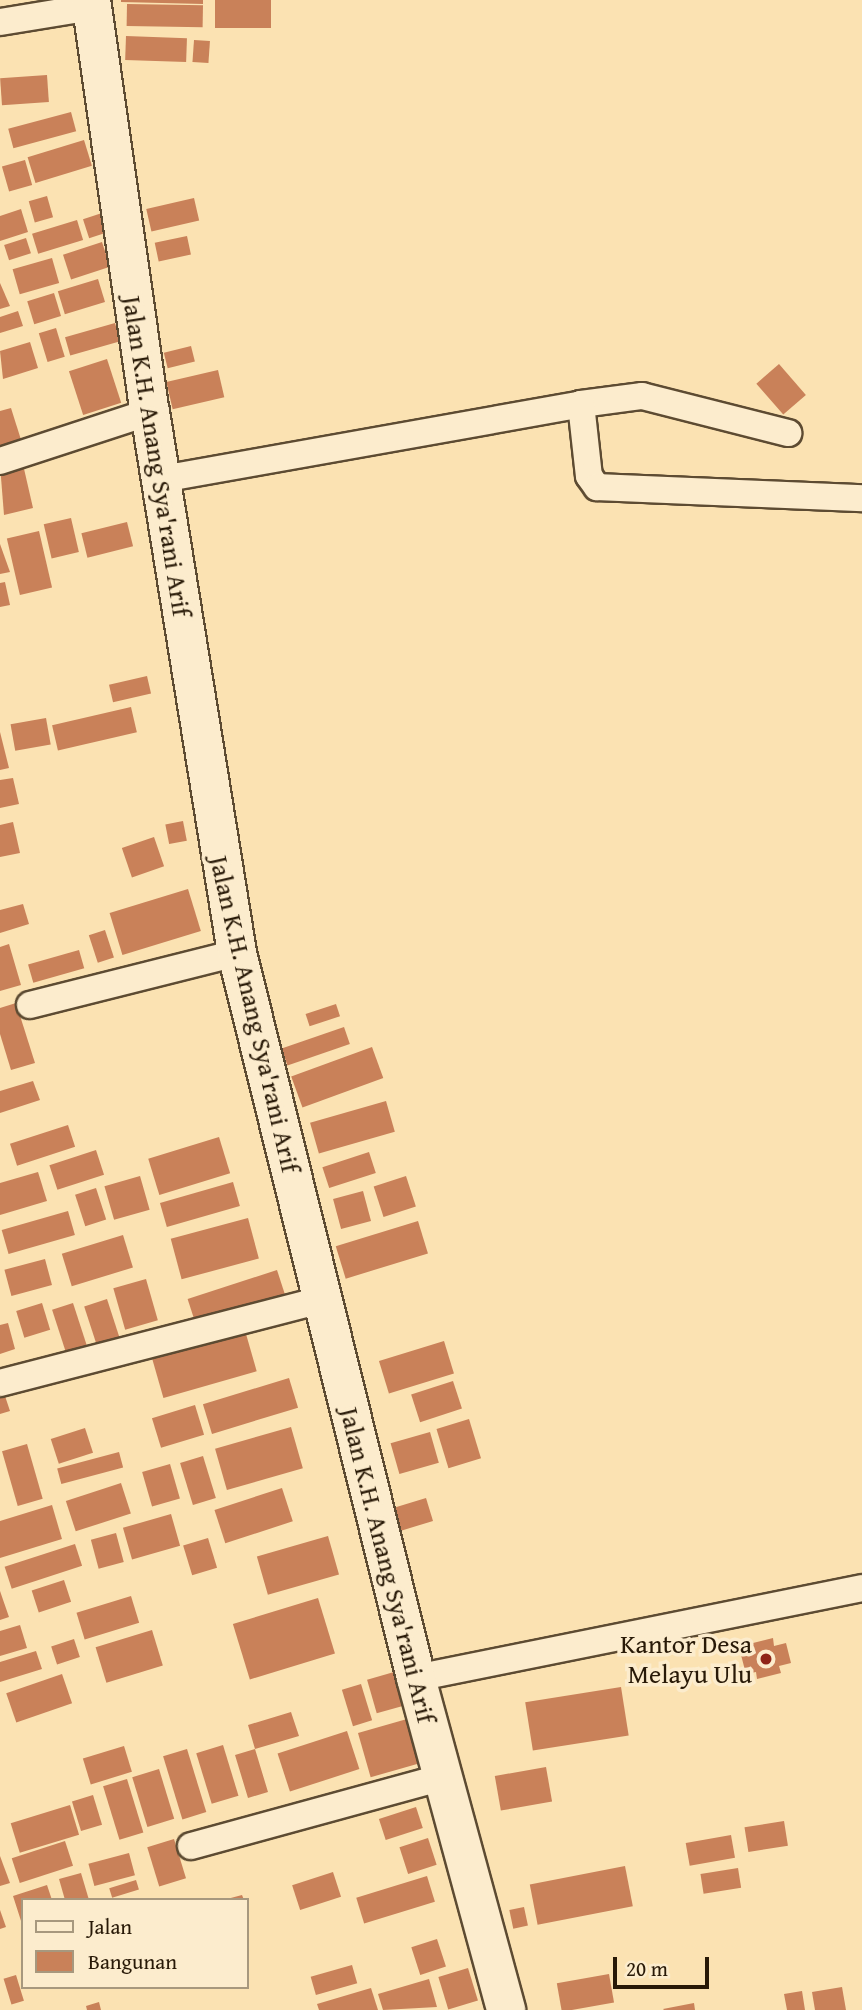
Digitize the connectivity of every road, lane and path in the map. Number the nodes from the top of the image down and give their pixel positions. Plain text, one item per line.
1 (91, 3) edge
2 (0, 22) edge
3 (581, 404) junction
4 (150, 412) junction
5 (788, 433) dead end
6 (0, 461) edge
7 (162, 479) junction
8 (862, 498) edge
9 (237, 953) junction
10 (30, 1004) dead end
11 (320, 1300) junction
12 (0, 1383) edge
13 (862, 1588) edge
14 (416, 1678) junction
15 (443, 1777) junction
16 (191, 1846) dead end
17 (506, 2010) edge

1 - 2 street
1 - 4 street, Jalan K.H. Anang Sya'rani Arif
3 - 5 street
3 - 7 street
3 - 8 street
4 - 6 street
4 - 7 street, Jalan K.H. Anang Sya'rani Arif
7 - 9 street, Jalan K.H. Anang Sya'rani Arif
9 - 10 street
9 - 11 street, Jalan K.H. Anang Sya'rani Arif
11 - 12 street
11 - 14 street, Jalan K.H. Anang Sya'rani Arif
13 - 14 street
14 - 15 street, Jalan K.H. Anang Sya'rani Arif
15 - 16 street
15 - 17 street, Jalan K.H. Anang Sya'rani Arif

